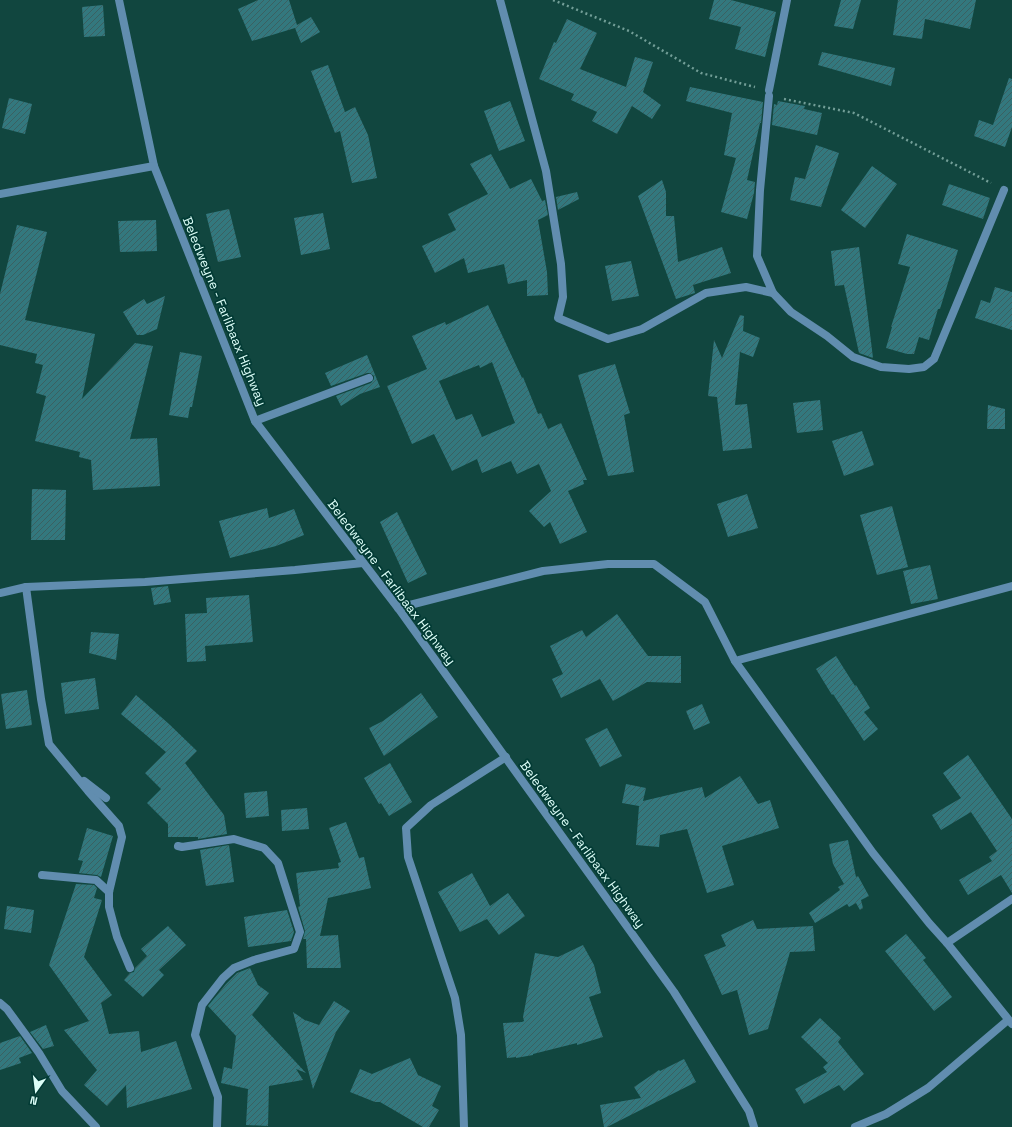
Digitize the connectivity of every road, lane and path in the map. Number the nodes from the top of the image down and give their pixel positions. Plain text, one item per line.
1 (119, 0) edge
2 (500, 0) edge
3 (787, 0) edge
4 (154, 166) junction
5 (1004, 190) dead end
6 (0, 194) edge
7 (773, 293) junction
8 (369, 378) dead end
9 (255, 421) junction
10 (363, 563) junction
11 (1012, 586) edge
12 (26, 587) junction
13 (0, 593) edge
14 (398, 608) junction
15 (735, 661) junction
16 (506, 757) junction
17 (76, 776) junction
18 (106, 798) dead end
19 (178, 846) dead end
20 (42, 875) dead end
21 (109, 892) junction
22 (1012, 899) edge
23 (947, 943) junction
24 (130, 968) dead end
25 (0, 1003) edge
26 (1010, 1022) edge
27 (96, 1127) edge
28 (217, 1127) edge
29 (464, 1127) edge
30 (754, 1127) edge
31 (855, 1127) edge

1 - 4 street, Beledweyne - Farlibaax Highway
2 - 7 street
3 - 7 street
4 - 6 street
4 - 9 street, Beledweyne - Farlibaax Highway
5 - 7 street
8 - 9 street
9 - 10 street, Beledweyne - Farlibaax Highway
10 - 12 street
10 - 14 street, Beledweyne - Farlibaax Highway
11 - 15 street
12 - 13 street
12 - 17 street
14 - 15 street
14 - 16 street, Beledweyne - Farlibaax Highway
15 - 23 street
16 - 29 street
16 - 30 street, Beledweyne - Farlibaax Highway
17 - 18 street
17 - 21 street
19 - 28 street
20 - 21 street
21 - 24 street
22 - 23 street
23 - 26 street
25 - 27 street
26 - 31 street

